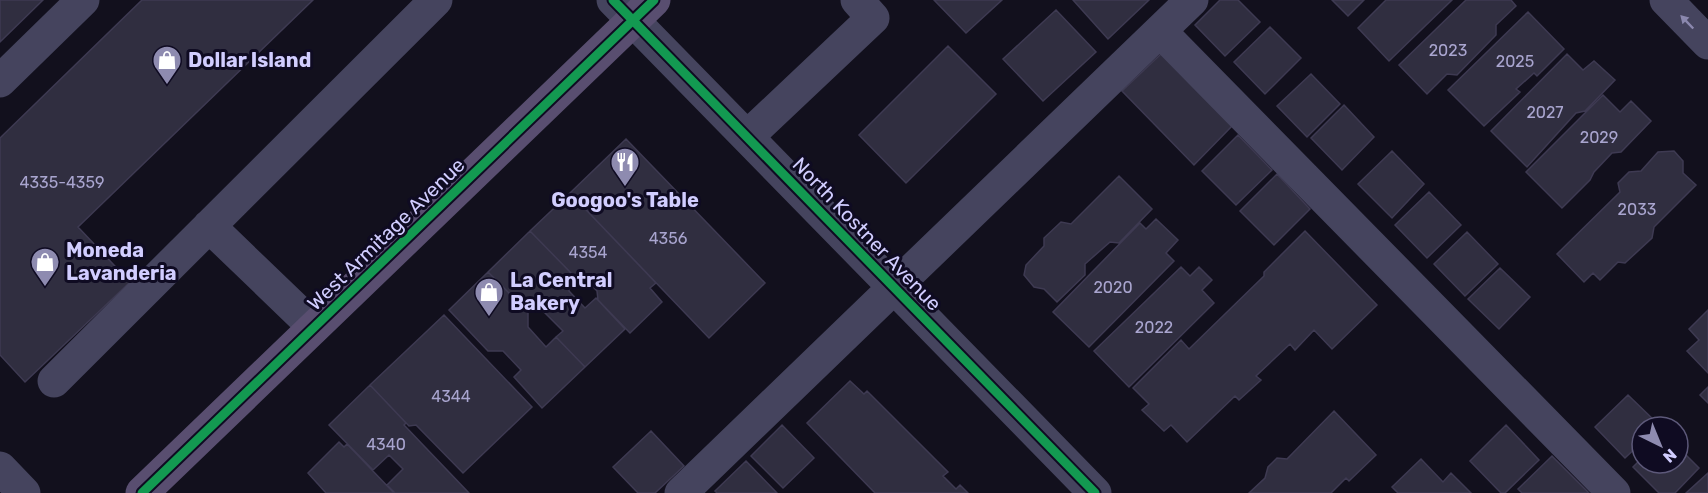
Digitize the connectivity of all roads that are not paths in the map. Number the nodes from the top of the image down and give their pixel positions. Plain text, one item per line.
1 (81, 0) edge
2 (436, 0) edge
3 (857, 0) edge
4 (1192, 0) edge
5 (1666, 0) edge
6 (633, 7) edge
7 (1160, 31) junction
8 (1708, 43) edge
9 (0, 81) edge
10 (747, 137) junction
11 (209, 226) junction
12 (894, 288) junction
13 (314, 327) junction
14 (54, 381) dead end
15 (0, 468) edge
16 (24, 493) edge
17 (142, 493) edge
18 (681, 493) edge
19 (1095, 493) edge
20 (1614, 493) edge

1 - 9 street
2 - 11 street
3 - 10 street
4 - 7 street
8 -> 5 street
6 - 10 street, North Kostner Avenue
6 - 13 main road, West Armitage Avenue
7 - 12 street
7 - 20 street
10 - 12 street, North Kostner Avenue
11 - 13 street
11 - 14 street
12 - 18 street
12 - 19 street, North Kostner Avenue
13 - 17 main road, West Armitage Avenue
15 - 16 street

